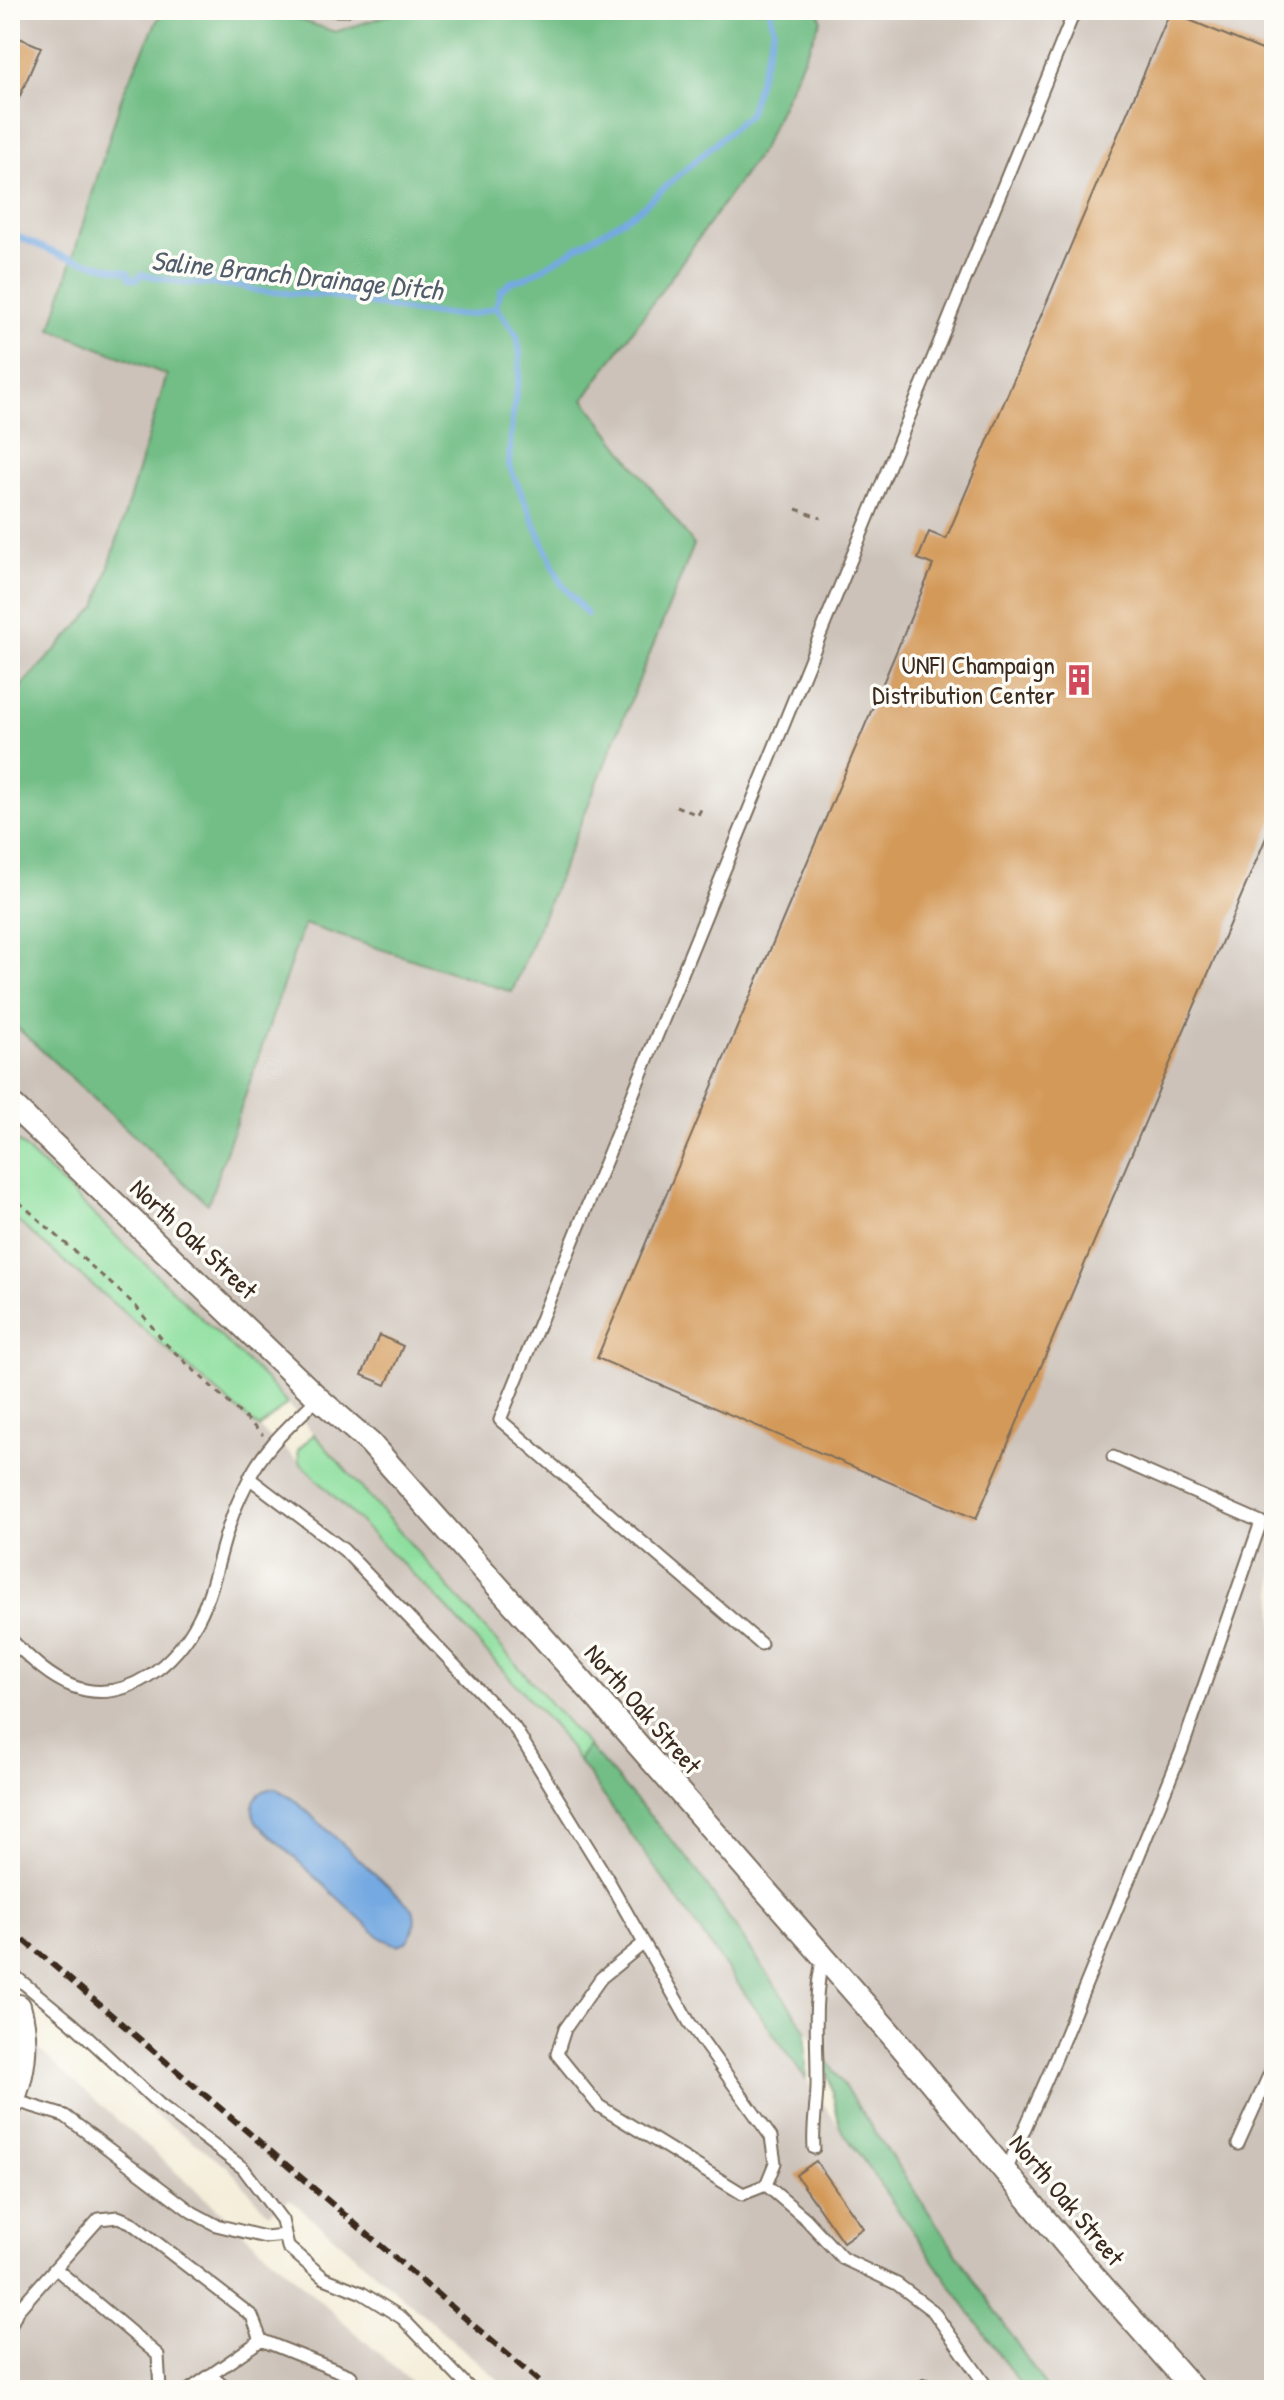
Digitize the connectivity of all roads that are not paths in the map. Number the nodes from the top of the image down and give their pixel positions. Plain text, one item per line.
1 (331, 10) edge
2 (346, 10) edge
3 (1061, 10) edge
4 (1075, 10) edge
5 (1070, 23) junction
6 (10, 1103) edge
7 (318, 1398) junction
8 (1113, 1457) dead end
9 (249, 1478) junction
10 (10, 1639) edge
11 (761, 1644) dead end
12 (644, 1943) junction
13 (823, 1957) junction
14 (10, 1972) edge
15 (14, 2002) edge
16 (1274, 2064) edge
17 (12, 2104) edge
18 (1238, 2144) dead end
19 (814, 2148) dead end
20 (1006, 2172) junction
21 (766, 2185) junction
22 (285, 2235) junction
23 (55, 2268) junction
24 (10, 2327) edge
25 (261, 2340) junction
26 (210, 2375) junction
27 (351, 2376) dead end
28 (160, 2390) edge
29 (189, 2390) edge
30 (228, 2390) edge
31 (471, 2390) edge
32 (989, 2390) edge
33 (1194, 2390) edge

1 - 2 lane
3 - 5 lane
4 - 5 lane
5 - 11 lane
6 - 7 street, North Oak Street
7 - 9 lane
7 - 13 street, North Oak Street
8 - 20 lane
9 - 10 lane
9 - 12 lane
12 - 21 lane
12 - 21 lane
13 - 19 lane
13 - 20 street, North Oak Street
14 - 22 lane
15 - 17 street
16 - 18 lane
17 - 22 lane
20 - 33 street, North Oak Street
21 - 32 lane
22 - 31 lane
23 - 24 lane
23 - 25 lane
23 - 28 lane
25 - 26 lane
25 - 27 lane
26 - 29 lane
26 - 30 lane

